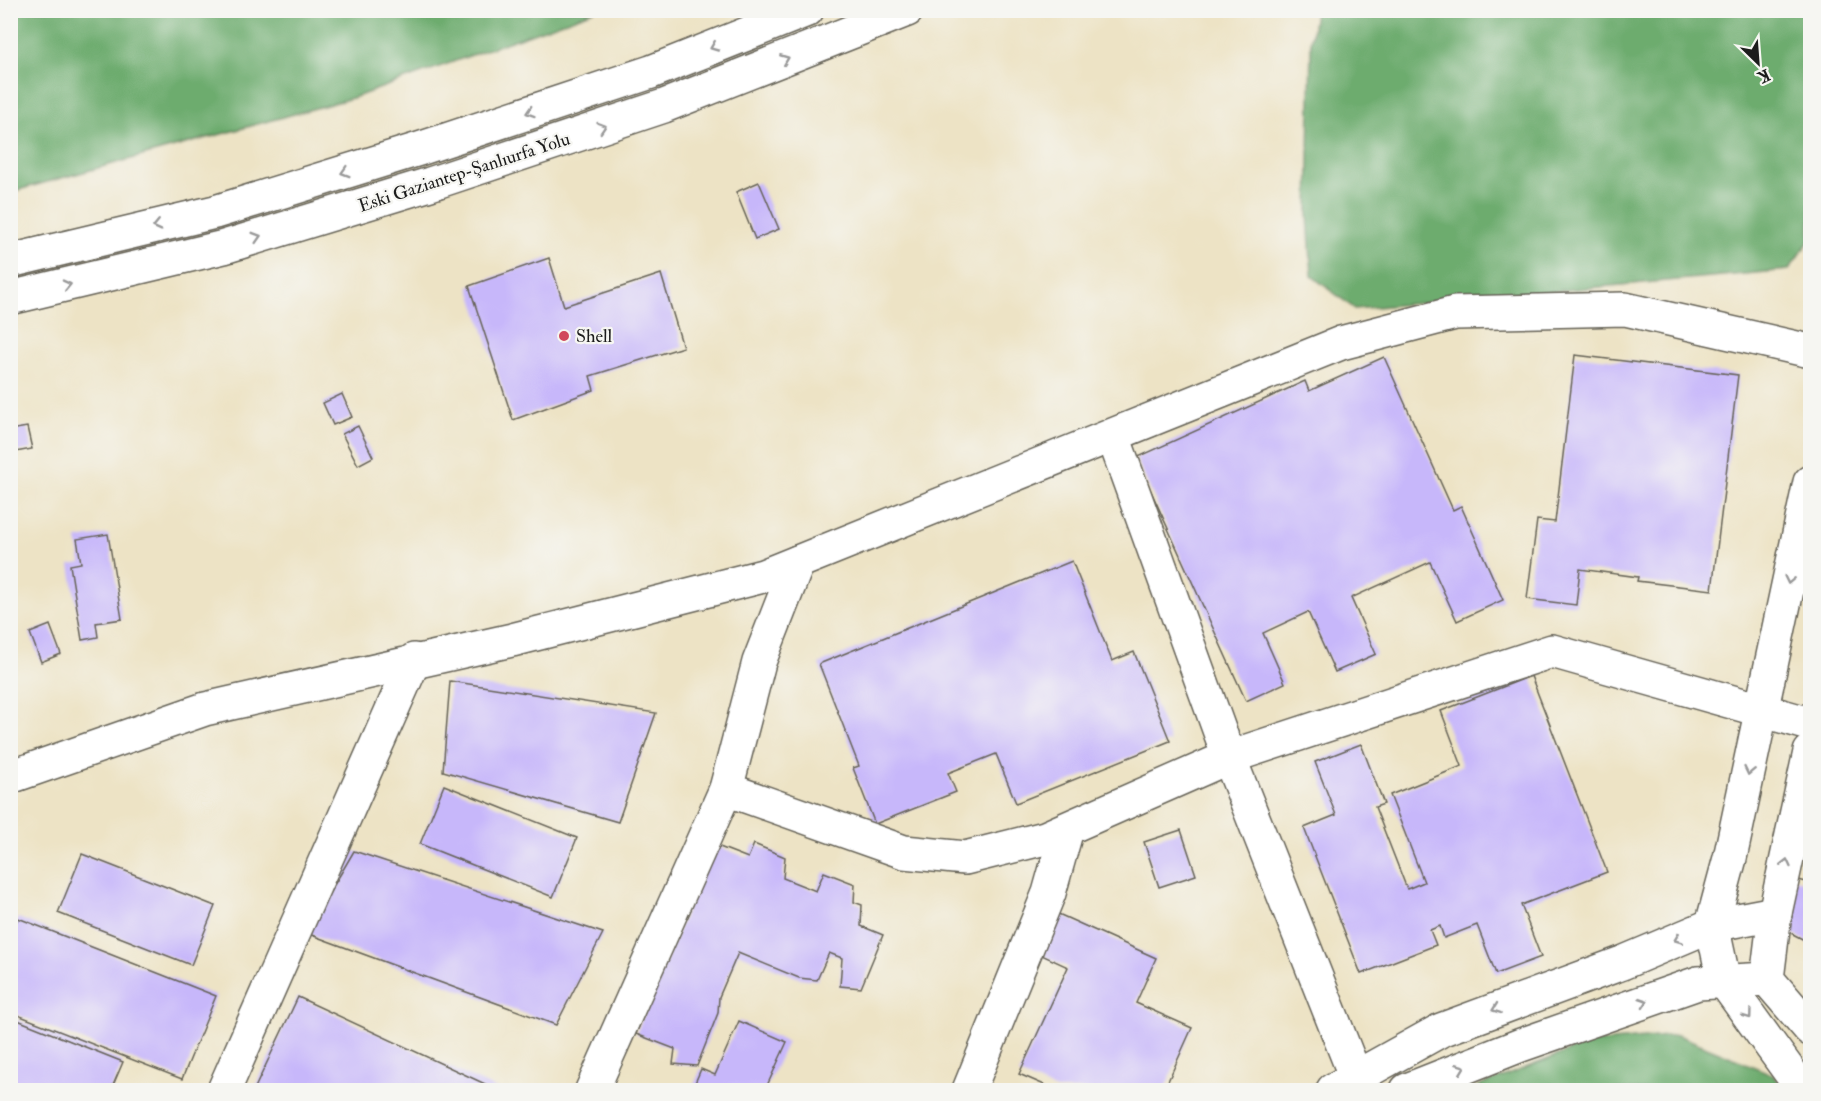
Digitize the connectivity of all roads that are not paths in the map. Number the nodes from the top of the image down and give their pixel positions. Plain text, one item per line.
1 (807, 10) edge
2 (907, 10) edge
3 (10, 261) edge
4 (10, 298) edge
5 (1810, 351) edge
6 (1113, 436) junction
7 (1810, 482) edge
8 (798, 562) junction
9 (414, 660) junction
10 (1761, 712) junction
11 (1810, 724) edge
12 (1810, 752) edge
13 (1229, 757) junction
14 (10, 777) edge
15 (726, 789) junction
16 (1066, 829) junction
17 (1775, 913) junction
18 (1712, 925) junction
19 (1767, 979) junction
20 (1724, 981) junction
21 (1810, 1029) edge
22 (1350, 1086) edge
23 (978, 1088) edge
24 (224, 1090) edge
25 (592, 1090) edge
26 (1407, 1090) edge
27 (1803, 1090) edge

1 -> 3 main road, Eski Gaziantep-Şanlıurfa Yolu
4 -> 2 main road, Eski Gaziantep-Şanlıurfa Yolu
5 - 6 main road
6 - 8 main road
6 - 13 main road
7 -> 10 main road
8 - 9 main road
8 - 15 main road
9 - 14 main road
9 - 24 main road
10 - 11 main road
10 - 13 main road
10 -> 18 main road
17 -> 12 main road
13 - 16 main road
13 - 22 main road
15 - 16 main road
15 - 25 main road
16 - 23 main road
17 - 18 main road
17 - 19 main road
18 - 20 main road
18 -> 22 main road
19 - 20 main road
19 - 21 main road
26 -> 20 main road
20 -> 27 main road

